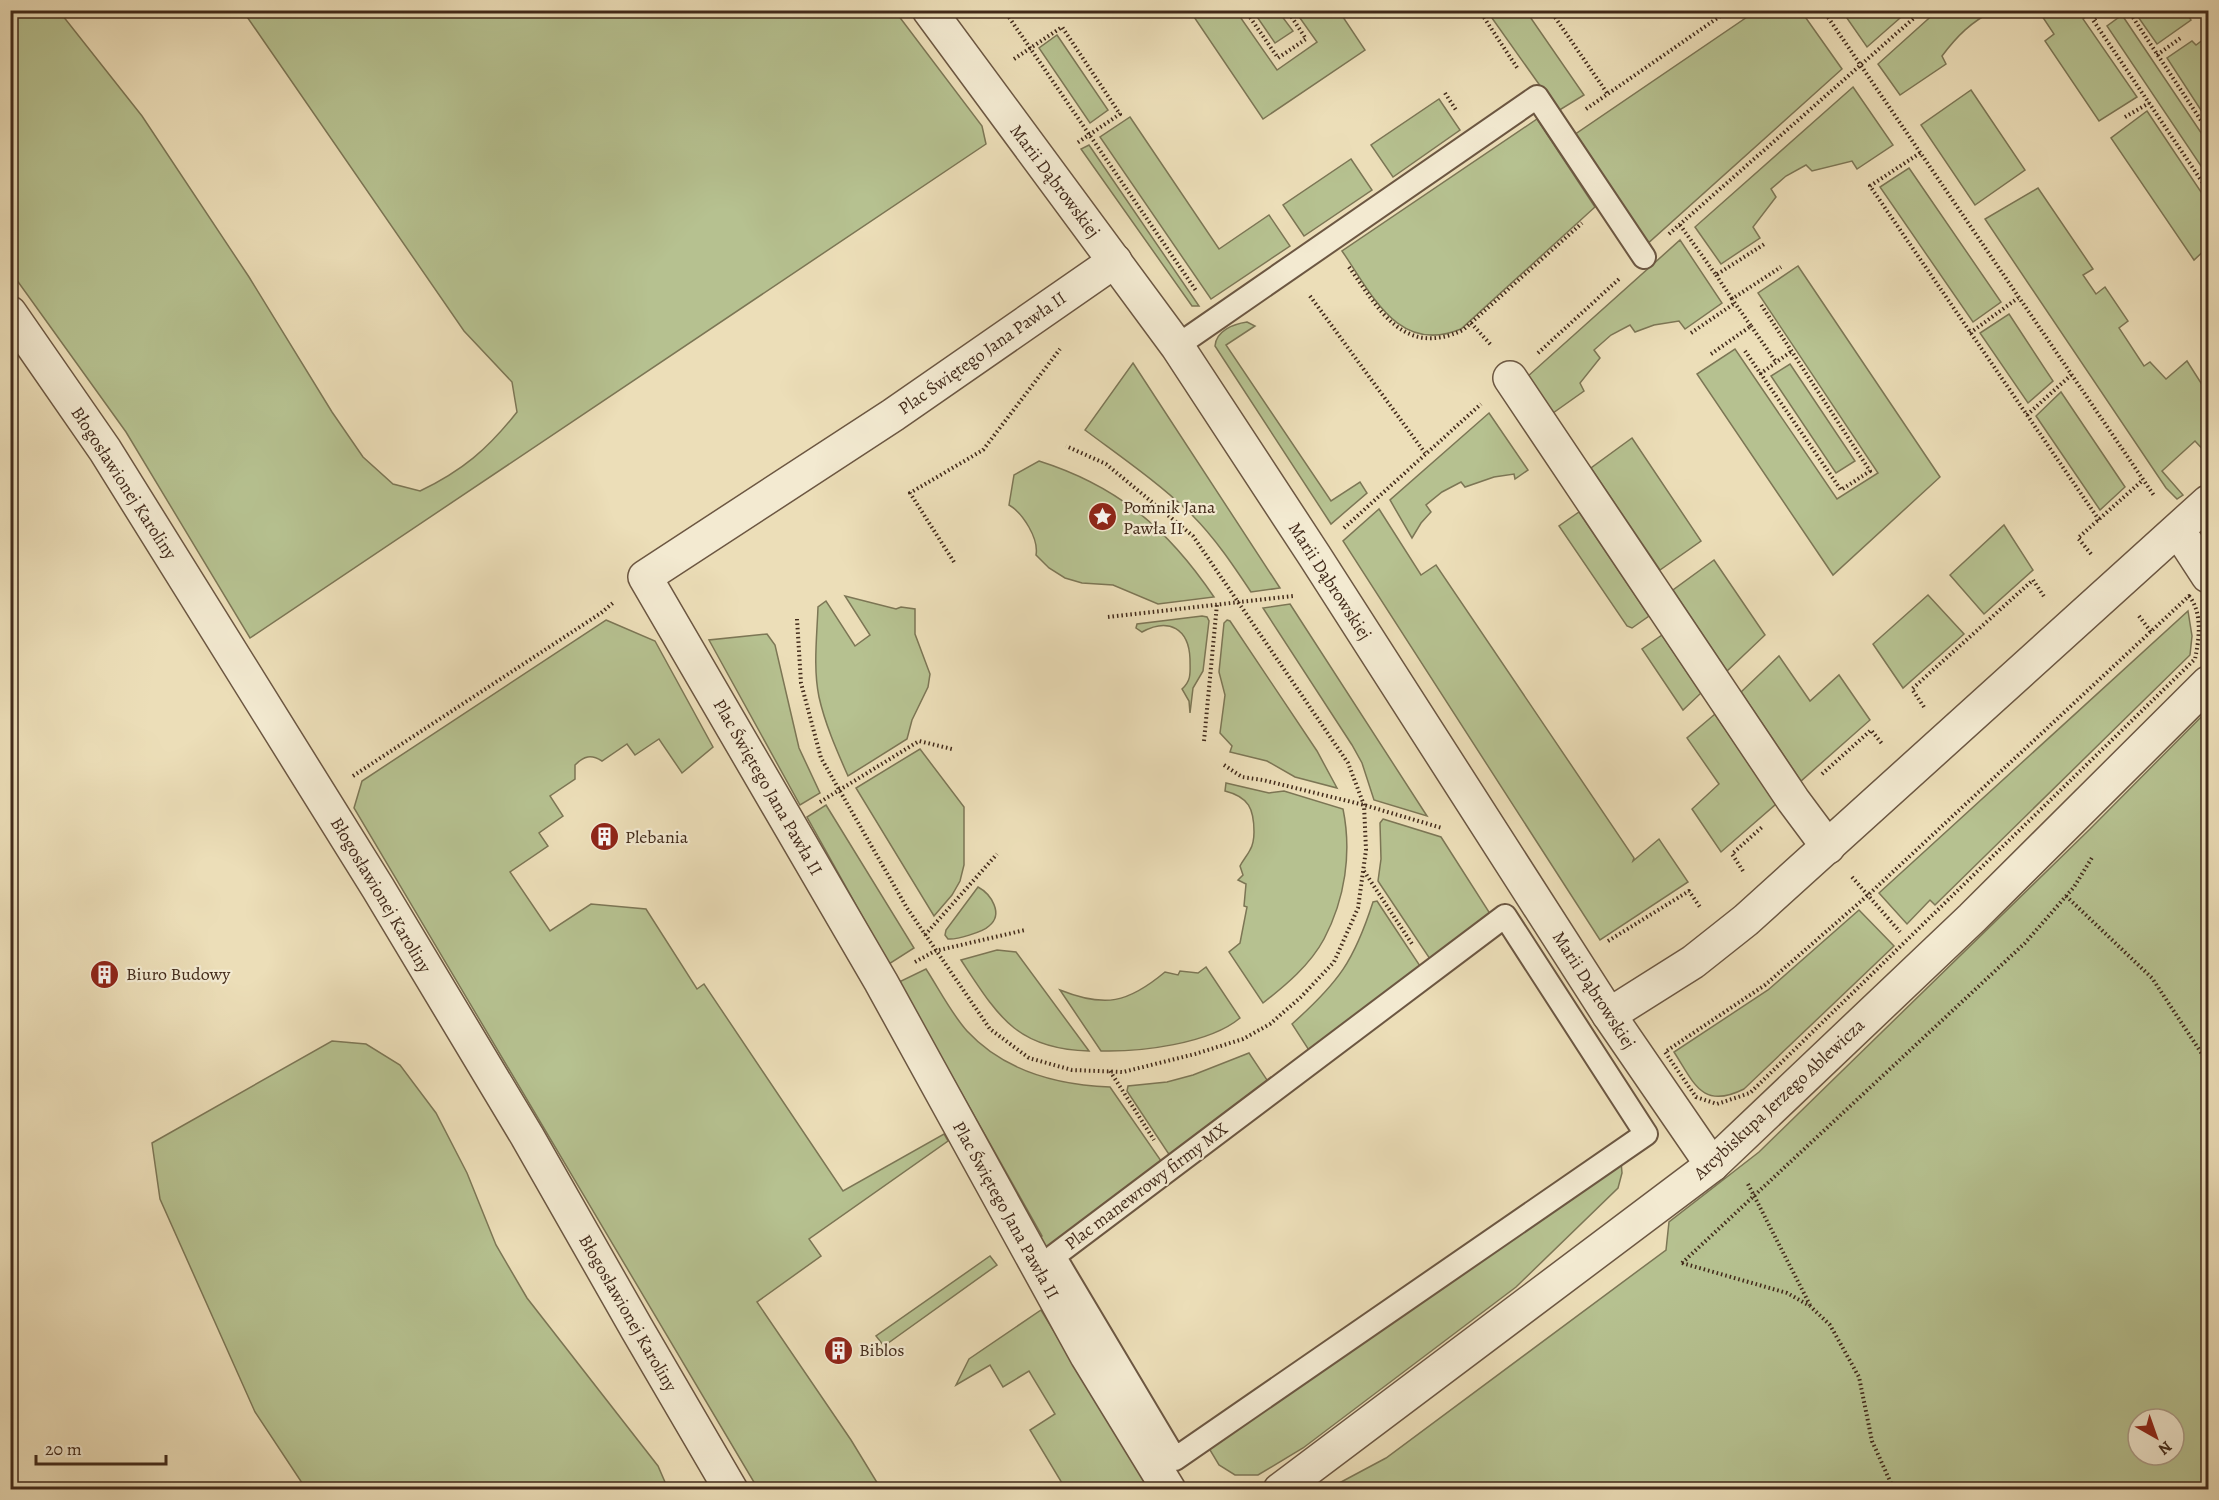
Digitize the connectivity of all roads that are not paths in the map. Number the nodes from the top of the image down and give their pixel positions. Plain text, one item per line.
1 (929, 10) edge
2 (1644, 257) dead end
3 (1115, 261) junction
4 (10, 313) edge
5 (1177, 346) junction
6 (1510, 378) dead end
7 (2208, 502) edge
8 (2178, 530) junction
9 (2208, 576) edge
10 (2208, 683) edge
11 (1828, 847) junction
12 (1609, 1015) junction
13 (1712, 1165) junction
14 (1172, 1168) joint
15 (731, 1490) edge
16 (1169, 1490) edge
17 (1280, 1490) edge

1 - 3 street, Marii Dąbrowskiej
2 - 5 lane
3 - 5 street, Marii Dąbrowskiej
3 - 16 street, Plac Świętego Jana Pawła II
4 - 15 street, Błogosławionej Karoliny
5 - 12 street, Marii Dąbrowskiej
6 - 11 street
7 - 8 street
8 - 9 street
8 - 11 street
10 - 13 street, Arcybiskupa Jerzego Ablewicza
11 - 12 street
12 - 13 street, Marii Dąbrowskiej
13 - 17 street, Arcybiskupa Jerzego Ablewicza
14 - 14 lane, Plac manewrowy firmy MX

